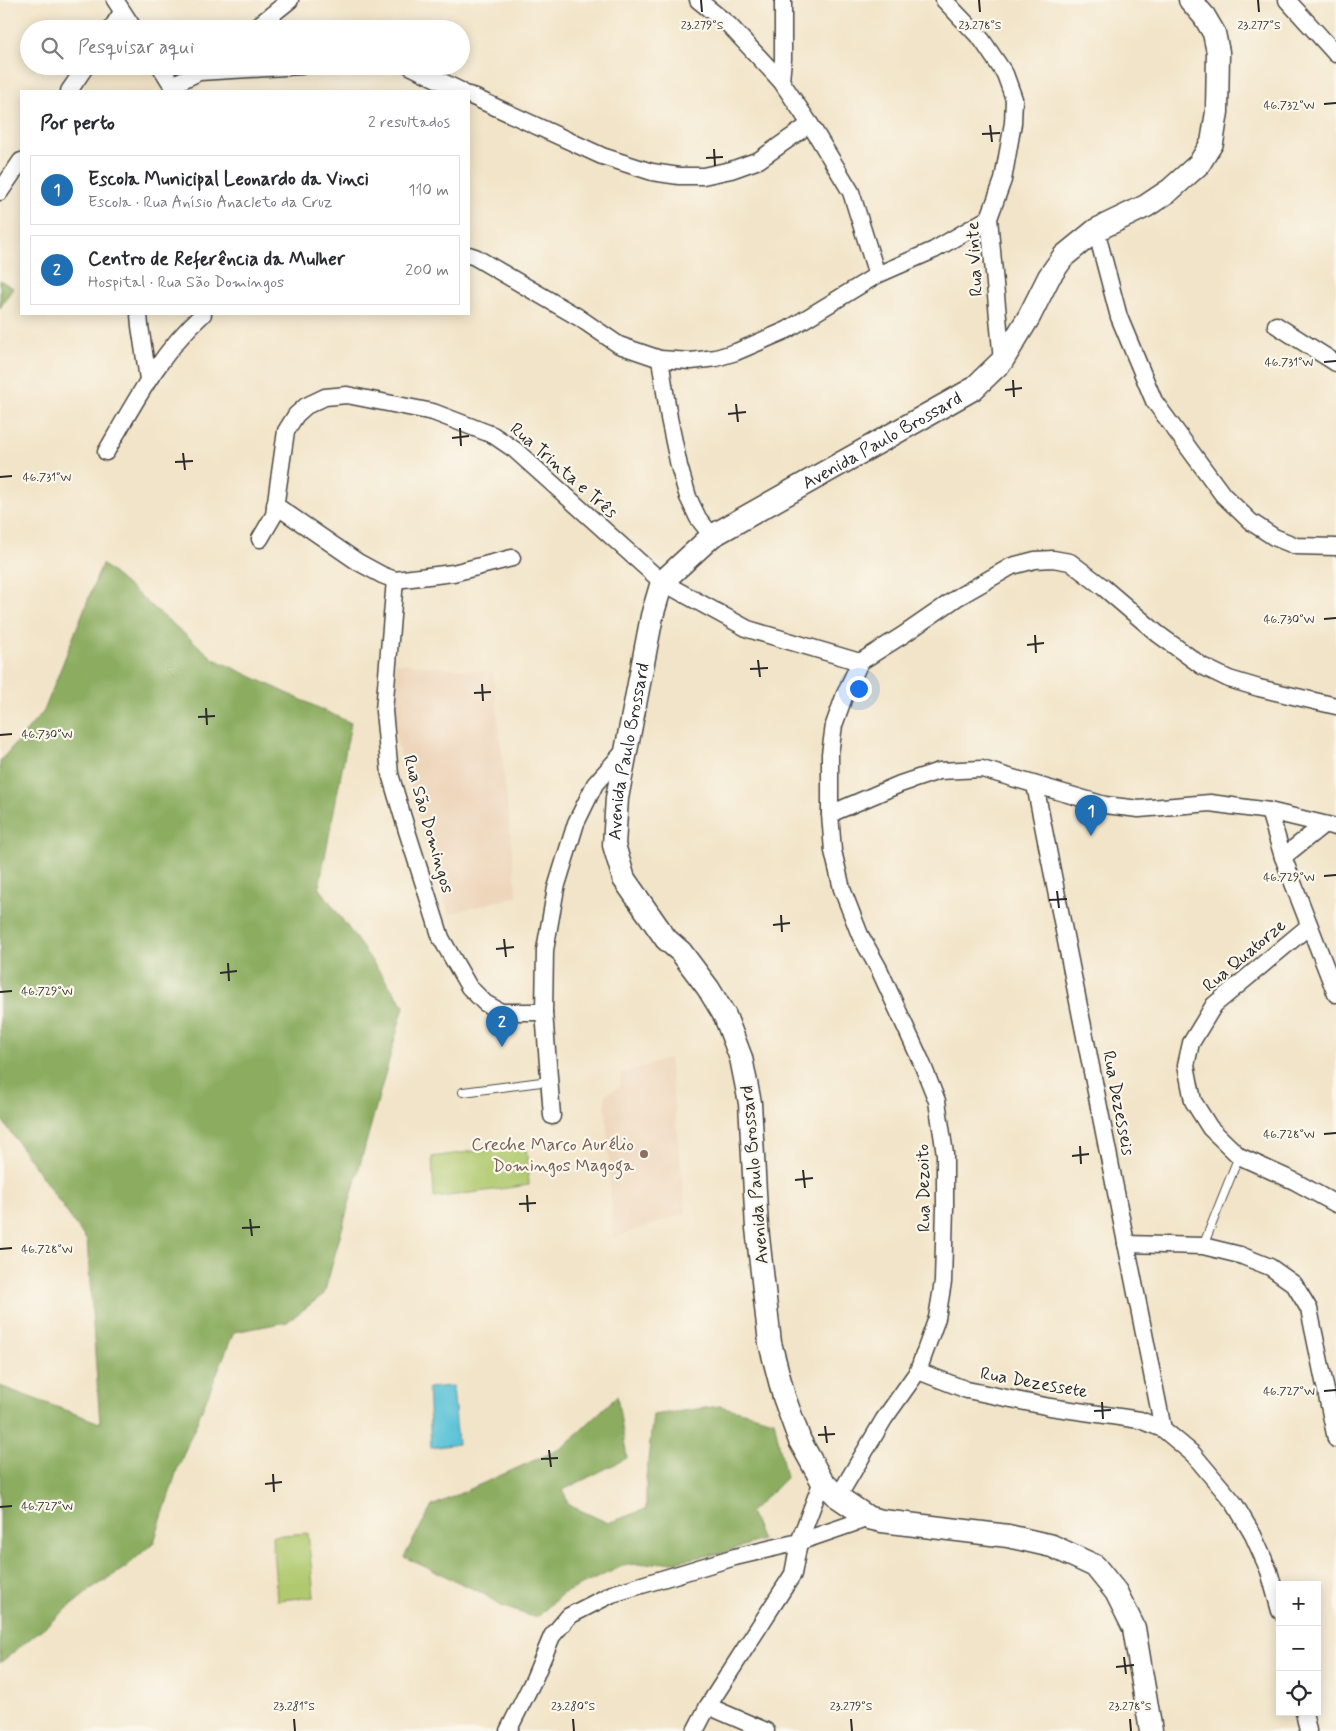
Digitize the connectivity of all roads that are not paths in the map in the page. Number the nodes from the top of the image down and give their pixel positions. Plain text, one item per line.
1 (290, 0) edge
2 (698, 0) edge
3 (783, 0) edge
4 (944, 0) edge
5 (1190, 0) edge
6 (1287, 0) edge
7 (118, 6) edge
8 (114, 20) edge
9 (128, 20) edge
10 (265, 20) edge
11 (1336, 54) edge
12 (80, 75) edge
13 (165, 75) edge
14 (193, 75) edge
15 (428, 75) edge
16 (781, 82) junction
17 (172, 88) edge
18 (70, 90) edge
19 (459, 90) edge
20 (470, 95) edge
21 (810, 124) junction
22 (20, 162) edge
23 (0, 192) edge
24 (990, 218) junction
25 (1096, 230) junction
26 (470, 256) edge
27 (878, 275) junction
28 (139, 315) edge
29 (202, 315) edge
30 (1276, 325) dead end
31 (660, 359) junction
32 (1002, 361) junction
33 (1336, 363) edge
34 (148, 379) junction
35 (106, 452) dead end
36 (275, 505) junction
37 (712, 536) junction
38 (260, 539) dead end
39 (1336, 548) edge
40 (512, 558) dead end
41 (395, 580) junction
42 (662, 582) junction
43 (860, 662) junction
44 (1336, 706) edge
45 (626, 749) junction
46 (1035, 785) junction
47 (1269, 811) junction
48 (830, 814) junction
49 (1329, 826) edge
50 (1283, 857) junction
51 (1309, 926) junction
52 (1336, 994) edge
53 (544, 1012) junction
54 (549, 1081) junction
55 (463, 1092) dead end
56 (552, 1116) dead end
57 (1239, 1156) junction
58 (1336, 1204) edge
59 (1126, 1244) junction
60 (1203, 1246) junction
61 (918, 1371) junction
62 (1162, 1429) junction
63 (1336, 1439) edge
64 (822, 1481) junction
65 (838, 1497) junction
66 (869, 1518) junction
67 (799, 1542) junction
68 (1276, 1596) edge
69 (708, 1706) junction
70 (1305, 1716) edge
71 (508, 1731) edge
72 (695, 1731) edge
73 (766, 1731) edge
74 (1151, 1731) edge
75 (1308, 1731) edge

1 - 10 street
2 - 16 street
3 - 16 street
4 - 24 street, Rua Vinte
5 - 25 main road, Avenida Paulo Brossard
6 - 11 street
7 - 8 street
7 - 9 street
12 - 18 street
13 - 17 street
14 - 17 street
15 - 19 street
16 - 21 street
20 - 21 street
21 - 27 street
22 - 23 street
24 - 27 street
24 - 32 street, Rua Vinte
25 - 32 main road, Avenida Paulo Brossard
25 - 39 street
26 - 31 street
27 - 31 street
28 - 34 street
29 - 34 street
30 - 33 street
31 - 37 street
32 - 37 main road, Avenida Paulo Brossard
34 - 35 street
36 - 38 street, Rua Trinta e Três
36 - 41 street
36 - 42 street, Rua Trinta e Três
37 - 42 main road, Avenida Paulo Brossard
40 - 41 street
41 - 53 street, Rua São Domingos
42 - 43 street, Rua Trinta e Três
42 - 45 main road, Avenida Paulo Brossard
43 - 44 street
43 - 48 street, Rua Dezoito
45 - 53 street
45 - 64 main road, Avenida Paulo Brossard
46 - 47 street
46 - 48 street
46 - 59 street, Rua Dezesseis
47 - 49 street
47 - 50 street
48 - 61 street, Rua Dezoito
49 - 50 street
50 - 51 street
51 - 52 street
51 - 57 street, Rua Quatorze
53 - 54 street
54 - 55 lane
54 - 56 street
57 - 58 street, Rua Quatorze
57 - 60 lane
59 - 60 street
59 - 62 street, Rua Dezesseis
60 - 63 street
61 - 62 street, Rua Dezessete
61 - 65 street, Rua Dezoito
62 - 68 street, Rua Dezessete
64 - 65 main road, Avenida Paulo Brossard
64 - 67 street
65 - 66 main road, Avenida Paulo Brossard
66 - 67 street
66 - 74 main road, Avenida Paulo Brossard
67 - 69 street
67 - 71 street
69 - 72 street
69 - 73 street
70 - 75 street

